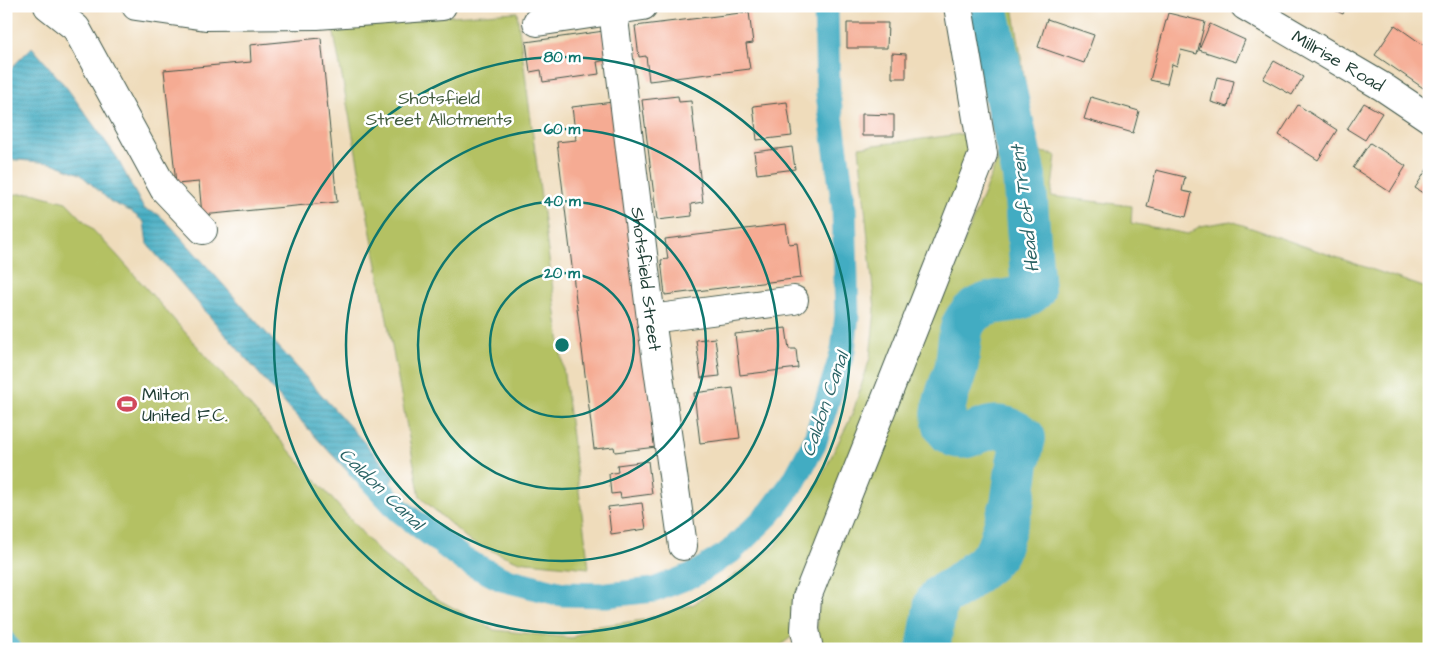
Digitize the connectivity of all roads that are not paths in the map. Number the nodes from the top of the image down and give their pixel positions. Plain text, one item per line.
1 (48, 6) edge
2 (136, 6) edge
3 (442, 6) edge
4 (643, 6) edge
5 (958, 6) edge
6 (1246, 6) edge
7 (613, 10) junction
8 (537, 22) dead end
9 (1429, 118) edge
10 (203, 230) dead end
11 (794, 300) dead end
12 (651, 319) junction
13 (683, 546) dead end
14 (809, 649) edge

1 - 10 street
2 - 3 street
4 - 7 street
5 - 14 street
6 - 9 street, Millrise Road
7 - 8 street
7 - 12 street, Shotsfield Street
11 - 12 street
12 - 13 street, Shotsfield Street

